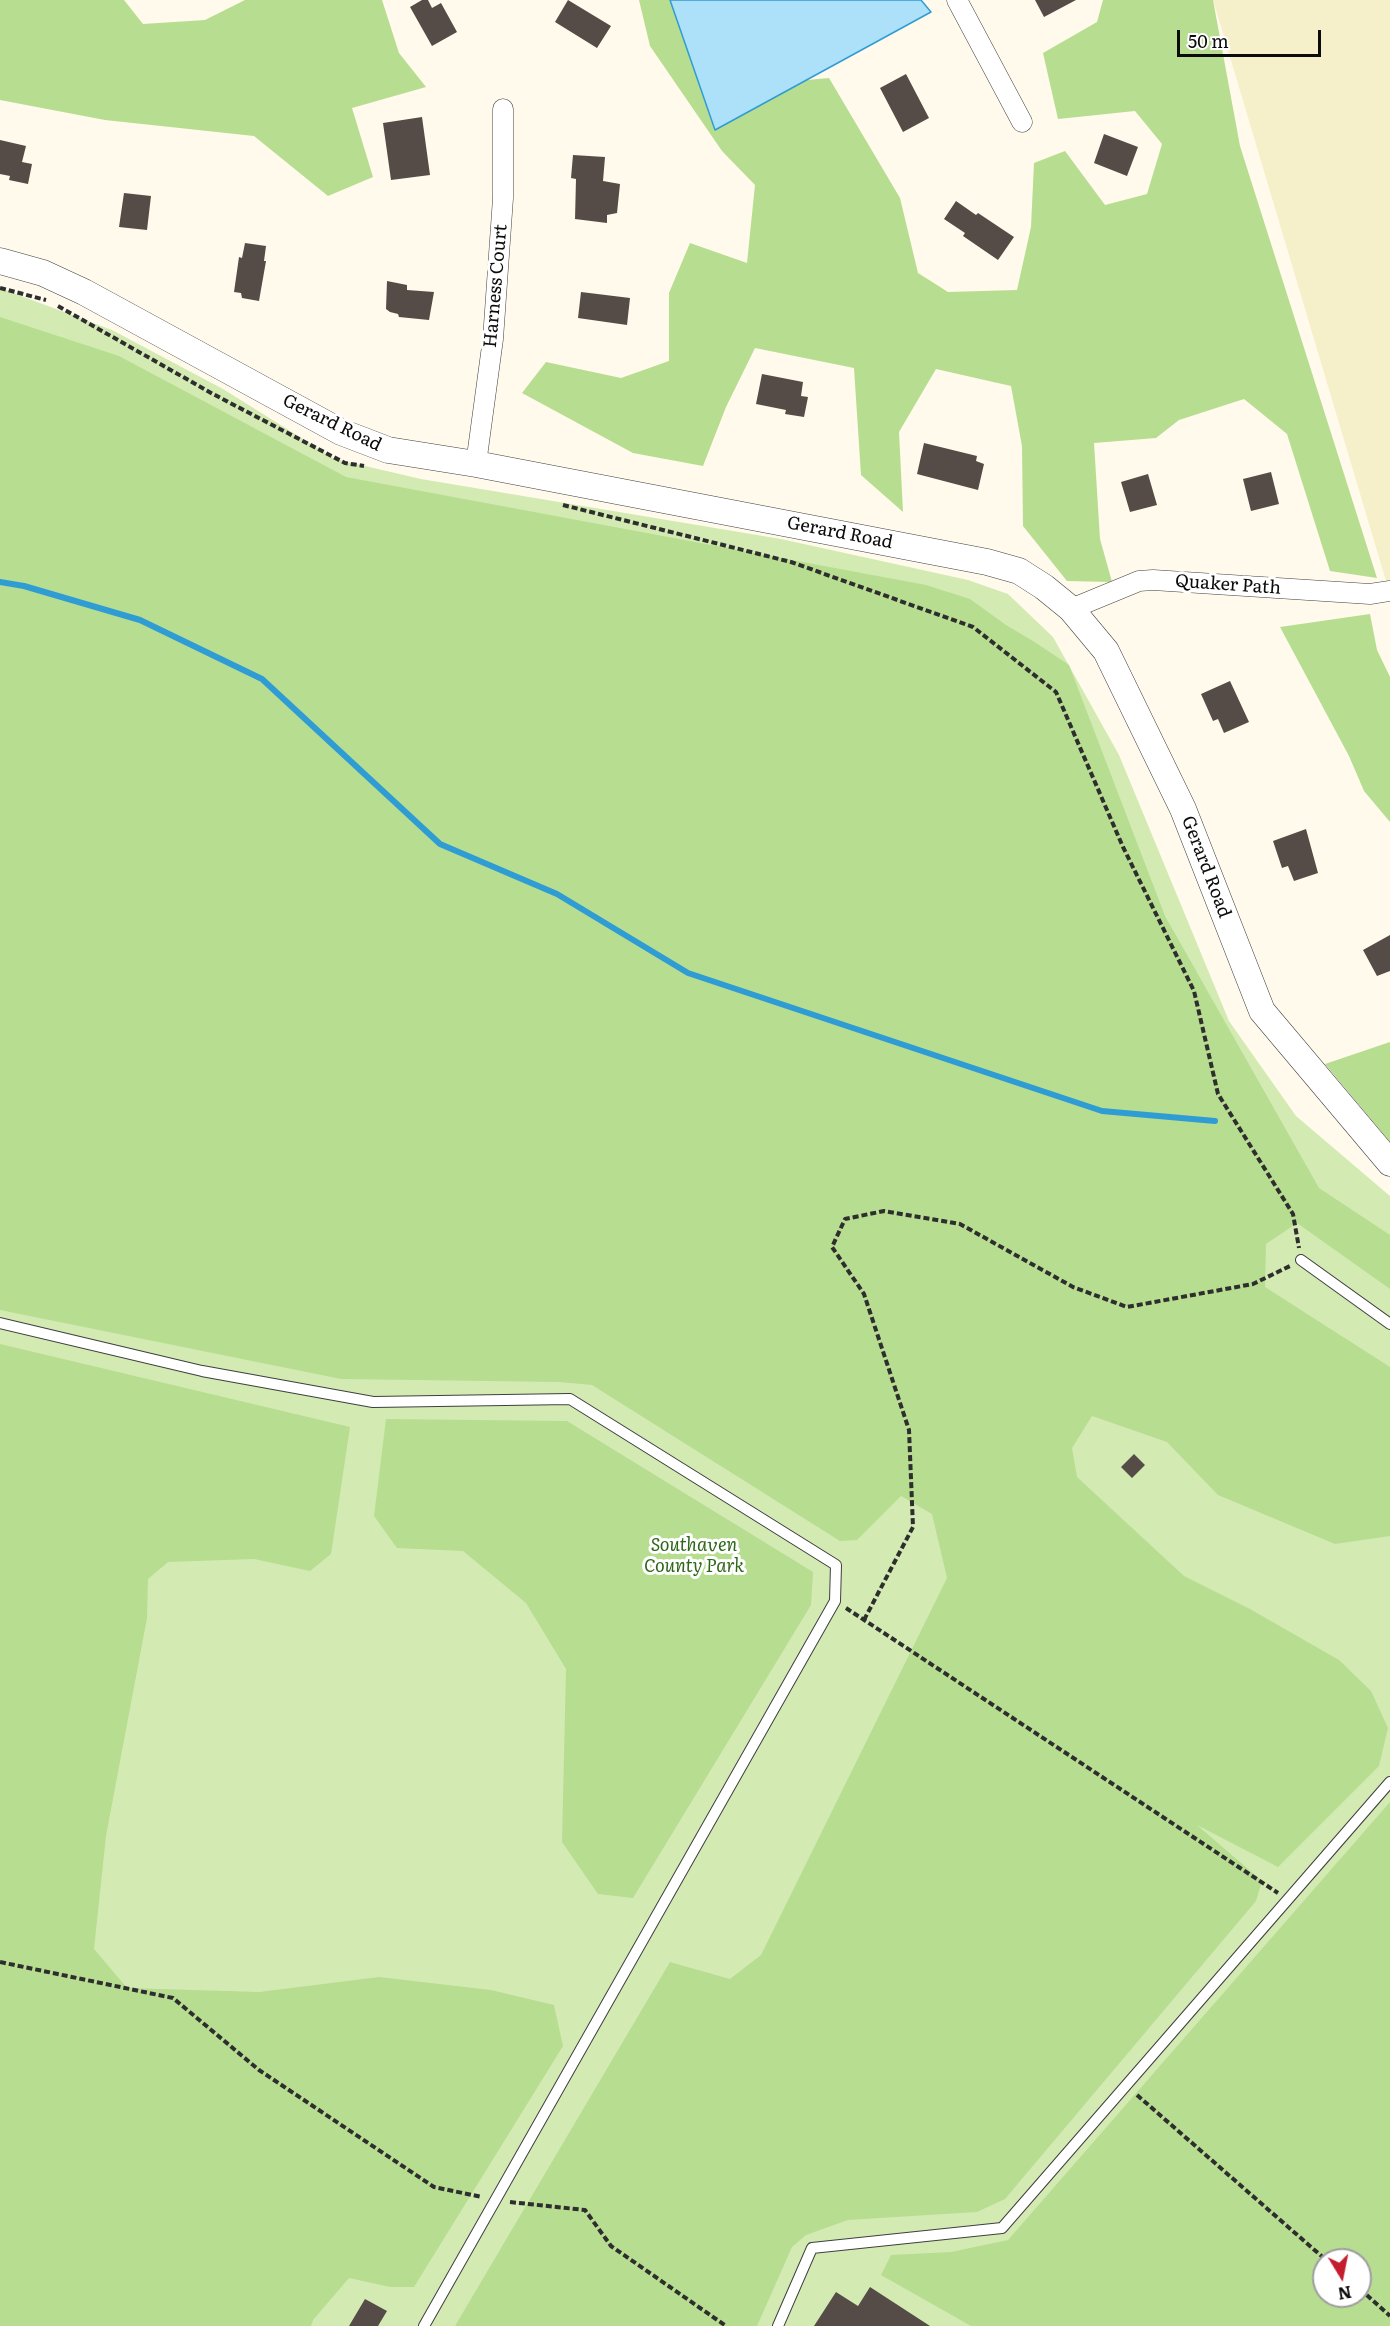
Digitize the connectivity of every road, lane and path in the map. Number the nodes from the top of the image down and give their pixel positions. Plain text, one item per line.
1 (957, 0) edge
2 (503, 108) dead end
3 (1022, 122) dead end
4 (0, 261) edge
5 (0, 288) edge
6 (476, 464) junction
7 (368, 467) dead end
8 (551, 502) dead end
9 (1390, 591) edge
10 (1071, 609) junction
11 (1390, 1163) edge
12 (1301, 1260) junction
13 (0, 1323) edge
14 (1390, 1324) edge
15 (835, 1601) junction
16 (864, 1620) junction
17 (1390, 1782) edge
18 (1288, 1899) junction
19 (0, 1962) edge
20 (1126, 2085) junction
21 (496, 2200) junction
22 (1312, 2248) edge
23 (1372, 2300) edge
24 (1390, 2316) edge
25 (424, 2326) edge
26 (726, 2326) edge
27 (778, 2326) edge

1 - 3 street
2 - 6 street, Harness Court
4 - 6 street, Gerard Road
5 - 7 path
6 - 10 street, Gerard Road
8 - 12 path
9 - 10 street, Quaker Path
10 - 11 street, Gerard Road
12 - 14 lane
12 - 16 path
13 - 15 lane
15 - 16 path
15 - 21 lane
16 - 18 path
17 - 18 lane
18 - 20 lane
19 - 21 path
20 - 22 path
20 - 27 lane
21 - 25 lane
21 - 26 path
23 - 24 path

